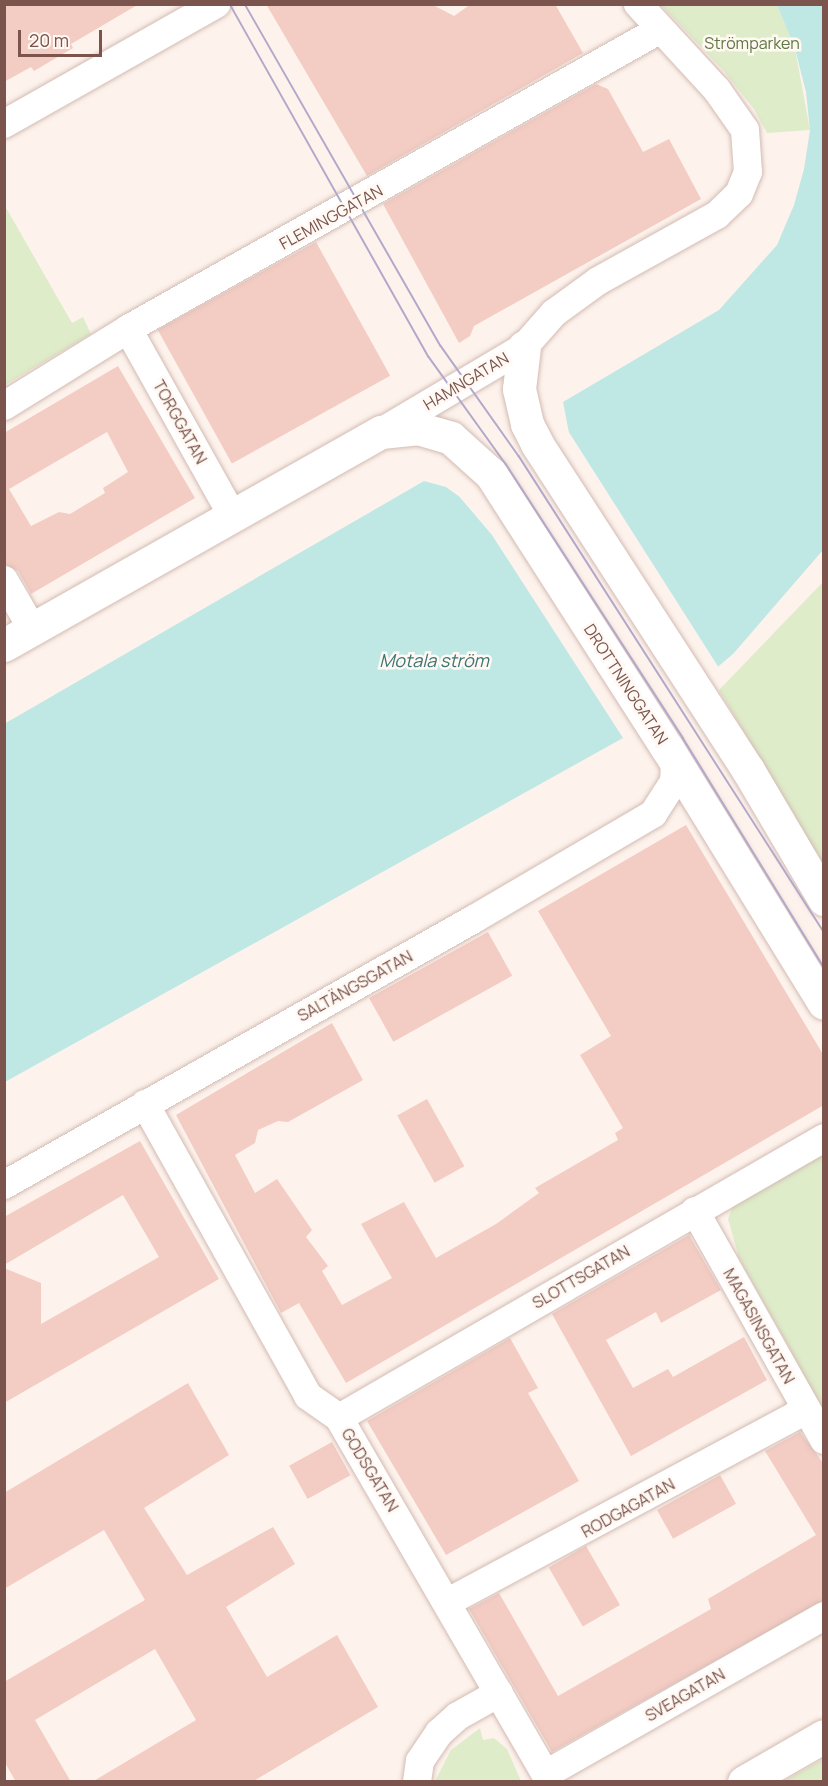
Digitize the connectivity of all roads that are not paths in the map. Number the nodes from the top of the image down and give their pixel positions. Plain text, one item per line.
1 (216, 4) edge
2 (638, 4) edge
3 (659, 30) junction
4 (4, 124) edge
5 (128, 329) junction
6 (524, 347) junction
7 (4, 406) edge
8 (381, 432) junction
9 (232, 515) junction
10 (4, 580) edge
11 (33, 630) junction
12 (4, 645) edge
13 (671, 754) junction
14 (824, 899) edge
15 (824, 1003) edge
16 (145, 1104) junction
17 (824, 1138) edge
18 (4, 1185) edge
19 (695, 1211) junction
20 (804, 1406) junction
21 (339, 1418) junction
22 (824, 1440) edge
23 (448, 1602) junction
24 (824, 1616) edge
25 (500, 1694) junction
26 (824, 1736) edge
27 (548, 1778) edge
28 (417, 1782) edge
29 (744, 1782) edge

1 - 4 street
2 - 3 street, HAMNGATAN
3 - 5 street, FLEMINGGATAN
3 - 6 street, HAMNGATAN
5 - 7 street, FLEMINGGATAN
5 - 9 street, TORGGATAN
6 - 8 street, HAMNGATAN
6 - 14 main road
8 - 9 main road, HAMNGATAN
8 - 13 main road, DROTTNINGGATAN
9 - 11 main road, HAMNGATAN
10 - 11 street
11 - 12 main road, HAMNGATAN
13 - 15 main road, DROTTNINGGATAN
13 - 16 street, SALTÄNGSGATAN
16 - 18 street, SALTÄNGSGATAN
16 - 21 street, GODSGATAN
17 - 19 street, SLOTTSGATAN
19 - 20 street, MAGASINSGATAN
19 - 21 street, SLOTTSGATAN
20 - 22 street, MAGASINSGATAN
20 - 23 street, RODGAGATAN
21 - 23 street, GODSGATAN
23 - 25 street, GODSGATAN
24 - 27 street, SVEAGATAN
25 - 27 street, GODSGATAN
25 - 28 street
26 - 29 main road

